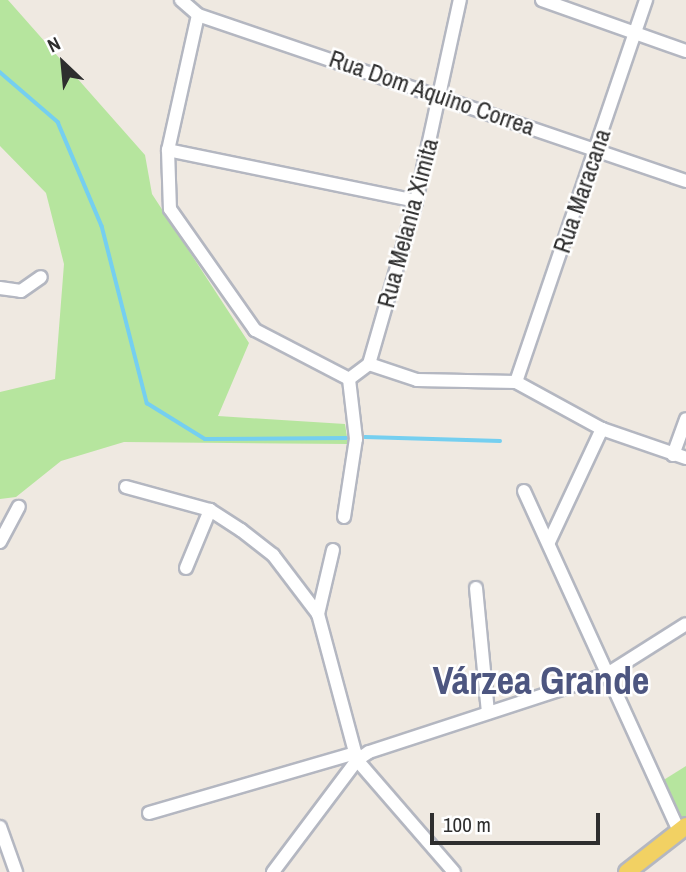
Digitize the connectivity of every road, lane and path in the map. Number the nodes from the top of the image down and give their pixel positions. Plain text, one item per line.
1 (181, 0) edge
2 (460, 0) edge
3 (542, 0) edge
4 (646, 0) edge
5 (198, 15) junction
6 (635, 32) junction
7 (686, 51) edge
8 (441, 94) junction
9 (168, 150) junction
10 (596, 151) junction
11 (686, 181) edge
12 (416, 201) junction
13 (41, 277) dead end
14 (0, 288) edge
15 (369, 364) junction
16 (349, 379) junction
17 (516, 382) junction
18 (686, 419) edge
19 (602, 429) junction
20 (679, 456) edge
21 (126, 487) dead end
22 (524, 491) dead end
23 (19, 507) dead end
24 (210, 510) junction
25 (344, 517) dead end
26 (0, 542) edge
27 (549, 542) junction
28 (333, 550) dead end
29 (186, 568) dead end
30 (475, 588) dead end
31 (318, 614) junction
32 (686, 624) edge
33 (607, 674) junction
34 (488, 712) junction
35 (356, 756) junction
36 (149, 813) dead end
37 (0, 827) edge
38 (682, 829) edge
39 (16, 872) edge
40 (273, 872) edge
41 (454, 872) edge
42 (627, 872) edge

1 - 5 street, Rua Dom Aquino Correa
2 - 8 street, Rua Melania Ximita
3 - 6 street
4 - 6 street, Rua Maracana
5 - 8 street, Rua Dom Aquino Correa
5 - 9 street
6 - 7 street
6 - 10 street, Rua Maracana
8 - 10 street, Rua Dom Aquino Correa
8 - 12 street, Rua Melania Ximita
9 - 12 street
9 - 16 street
10 - 11 street, Rua Dom Aquino Correa
10 - 17 street, Rua Maracana
12 - 15 street, Rua Melania Ximita
13 - 14 street
15 - 16 street
15 - 17 street
16 - 25 street
17 - 19 street
18 - 20 street
19 - 20 street
19 - 27 street
21 - 24 street
22 - 27 street
23 - 26 street
24 - 29 street
24 - 31 street
27 - 33 street
28 - 31 street
30 - 34 street
31 - 35 street
32 - 33 street
33 - 34 street
33 - 38 street
34 - 35 street
35 - 36 street
35 - 40 street
35 - 41 street
37 - 39 street
38 - 42 main road

